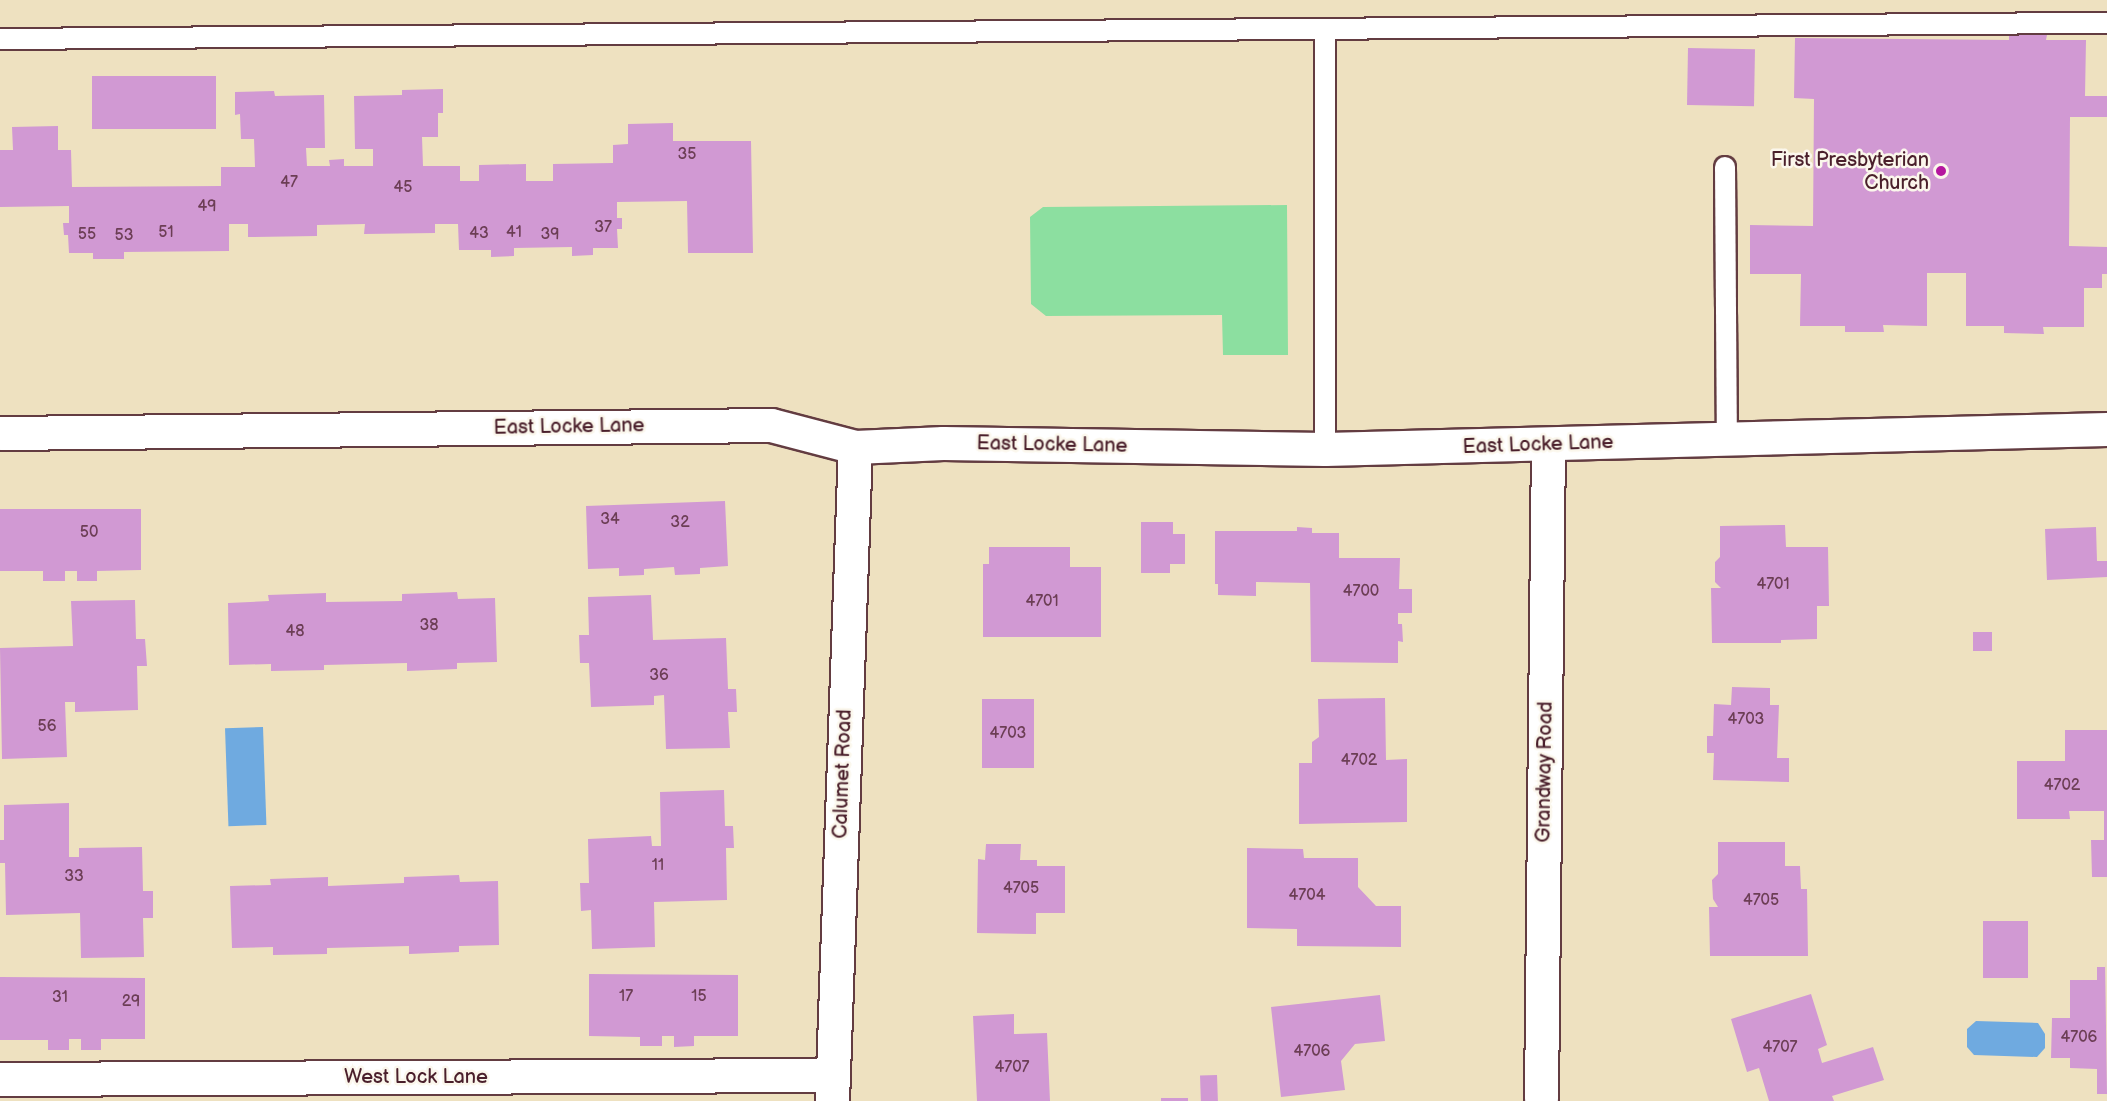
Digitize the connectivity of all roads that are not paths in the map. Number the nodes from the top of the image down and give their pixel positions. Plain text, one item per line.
1 (2107, 23) edge
2 (1325, 31) junction
3 (0, 39) edge
4 (1725, 166) dead end
5 (2107, 429) edge
6 (0, 433) edge
7 (1727, 438) junction
8 (1548, 446) junction
9 (855, 447) junction
10 (1325, 450) junction
11 (0, 1079) edge
12 (832, 1088) edge
13 (1541, 1098) dead end

1 - 2 lane
2 - 3 lane
2 - 10 lane
4 - 7 lane
5 - 7 street, East Locke Lane
6 - 9 street, East Locke Lane
7 - 8 street, East Locke Lane
8 - 10 street, East Locke Lane
8 - 13 street, Grandway Road
9 - 10 street, East Locke Lane
9 - 12 street, Calumet Road
11 - 12 street, West Lock Lane

